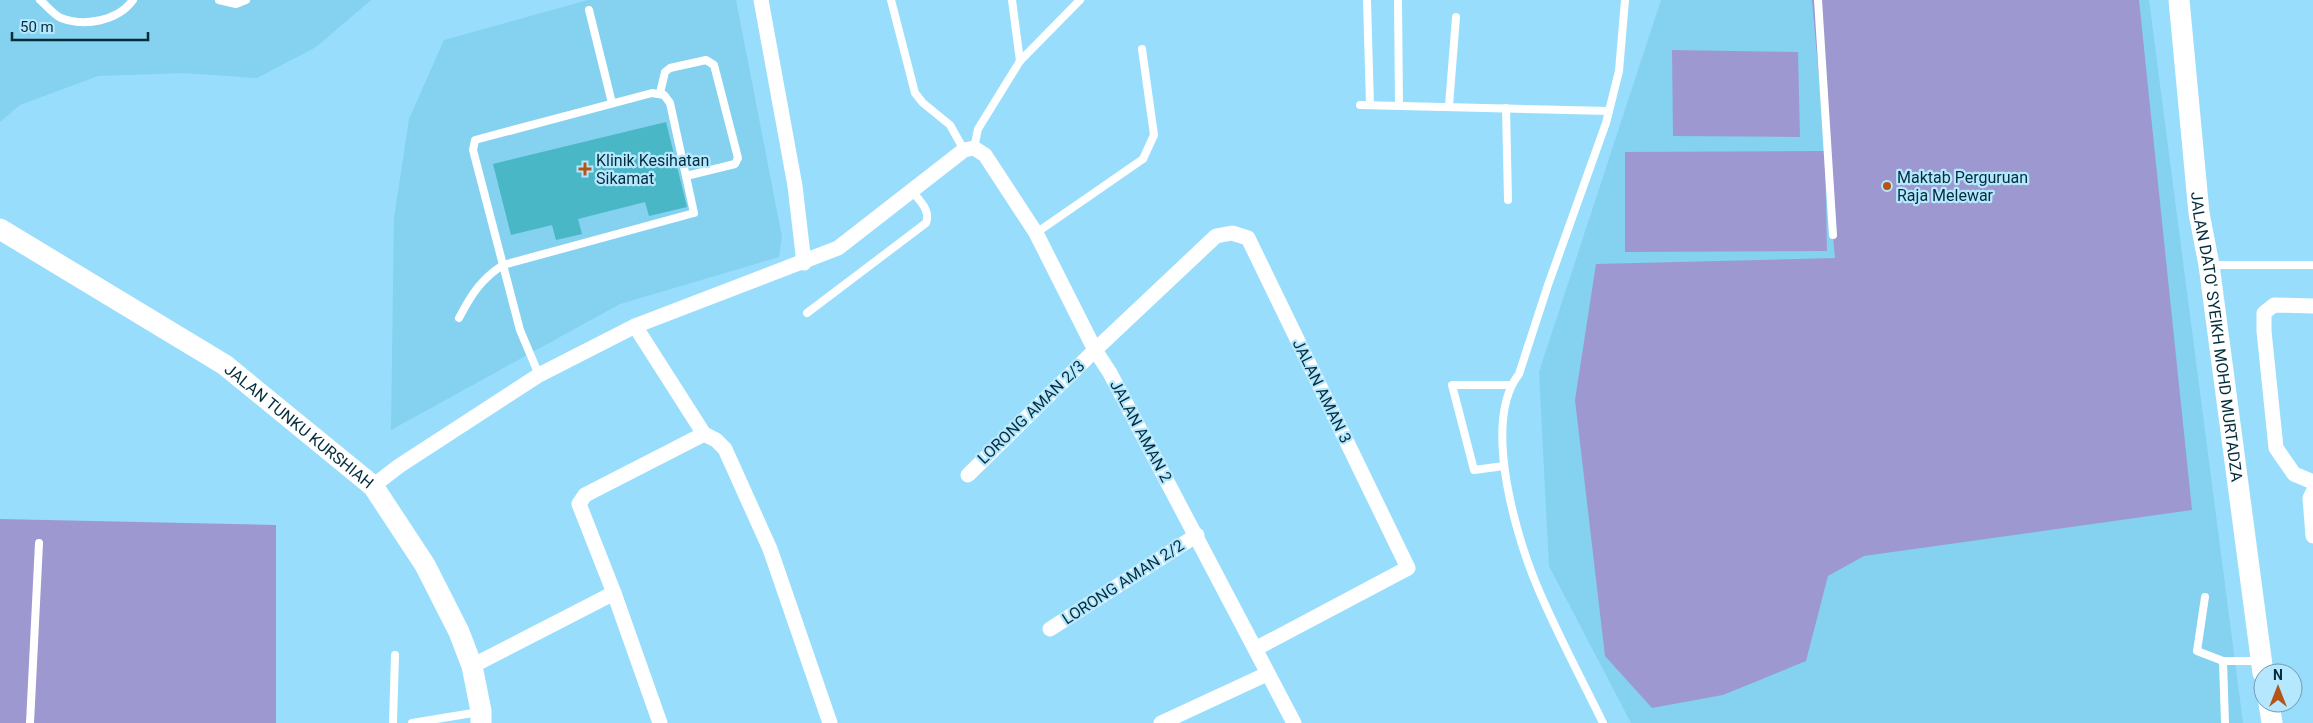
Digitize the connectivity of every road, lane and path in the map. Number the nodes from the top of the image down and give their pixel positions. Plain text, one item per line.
1 (40, 0) edge
2 (133, 0) edge
3 (219, 0) edge
4 (246, 0) edge
5 (761, 0) edge
6 (890, 0) edge
7 (1012, 0) edge
8 (1080, 0) edge
9 (1367, 0) edge
10 (1398, 0) edge
11 (1625, 0) edge
12 (1818, 0) edge
13 (2179, 0) edge
14 (589, 10) dead end
15 (1456, 17) dead end
16 (1142, 49) dead end
17 (1020, 61) junction
18 (660, 93) junction
19 (612, 103) junction
20 (1360, 105) dead end
21 (1370, 105) junction
22 (1399, 105) junction
23 (1449, 106) junction
24 (1506, 108) junction
25 (1609, 111) junction
26 (969, 149) junction
27 (686, 176) junction
28 (911, 190) junction
29 (1508, 200) dead end
30 (0, 229) edge
31 (1036, 233) junction
32 (1833, 234) dead end
33 (804, 262) junction
34 (503, 265) junction
35 (2209, 265) junction
36 (2313, 265) edge
37 (2313, 306) edge
38 (807, 312) dead end
39 (459, 318) dead end
40 (636, 326) junction
41 (1095, 350) junction
42 (539, 375) junction
43 (1511, 384) junction
44 (704, 434) junction
45 (1504, 466) junction
46 (968, 475) dead end
47 (2313, 482) edge
48 (373, 486) junction
49 (2313, 492) edge
50 (1197, 536) junction
51 (2313, 536) edge
52 (39, 543) dead end
53 (614, 593) junction
54 (2205, 597) dead end
55 (1050, 629) dead end
56 (1257, 648) junction
57 (395, 655) dead end
58 (2223, 661) junction
59 (2261, 663) edge
60 (472, 666) junction
61 (2253, 666) edge
62 (1267, 674) junction
63 (481, 717) edge
64 (30, 723) edge
65 (393, 723) edge
66 (412, 723) edge
67 (660, 723) edge
68 (830, 723) edge
69 (1162, 723) edge
70 (1294, 723) edge
71 (1603, 723) edge
72 (2225, 723) edge

1 - 2 lane
3 - 4 lane
5 - 33 street
6 - 26 lane
7 - 17 lane
8 - 17 lane
9 - 21 lane
10 - 22 lane
11 - 25 lane
12 - 32 lane
13 - 35 main road, JALAN DATO' SYEIKH MOHD MURTADZA
14 - 19 lane
15 - 23 lane
16 - 31 lane
17 - 26 lane
18 - 19 lane
18 - 27 lane
18 - 27 lane
19 - 34 lane
20 - 21 lane
21 - 22 lane
22 - 23 lane
23 - 24 lane
24 - 25 lane
24 - 29 lane
25 - 43 lane
26 - 28 street
26 - 31 street, JALAN AMAN 2
27 - 34 lane
28 - 33 street
28 - 38 lane
30 - 48 main road, JALAN TUNKU KURSHIAH
31 - 41 street, JALAN AMAN 2
33 - 40 street
34 - 39 lane
34 - 42 lane
35 - 36 lane
35 - 59 main road, JALAN DATO' SYEIKH MOHD MURTADZA
37 - 47 street
40 - 42 street
40 - 44 street
41 - 46 street, LORONG AMAN 2/3
41 - 50 street, JALAN AMAN 2
41 - 56 street, JALAN AMAN 3
42 - 48 street
43 - 45 lane
43 - 45 lane
44 - 53 street
44 - 68 street
45 - 71 lane
48 - 60 main road, JALAN TUNKU KURSHIAH
49 - 51 street
50 - 55 street, LORONG AMAN 2/2
50 - 56 street, JALAN AMAN 2
52 - 64 lane
53 - 60 street
53 - 67 street
54 - 58 lane
56 - 62 street, JALAN AMAN 2
57 - 65 lane
58 - 61 lane
58 - 72 lane
60 - 63 main road, JALAN TUNKU KURSHIAH
62 - 69 street
62 - 70 street, JALAN AMAN 2
63 - 66 lane

